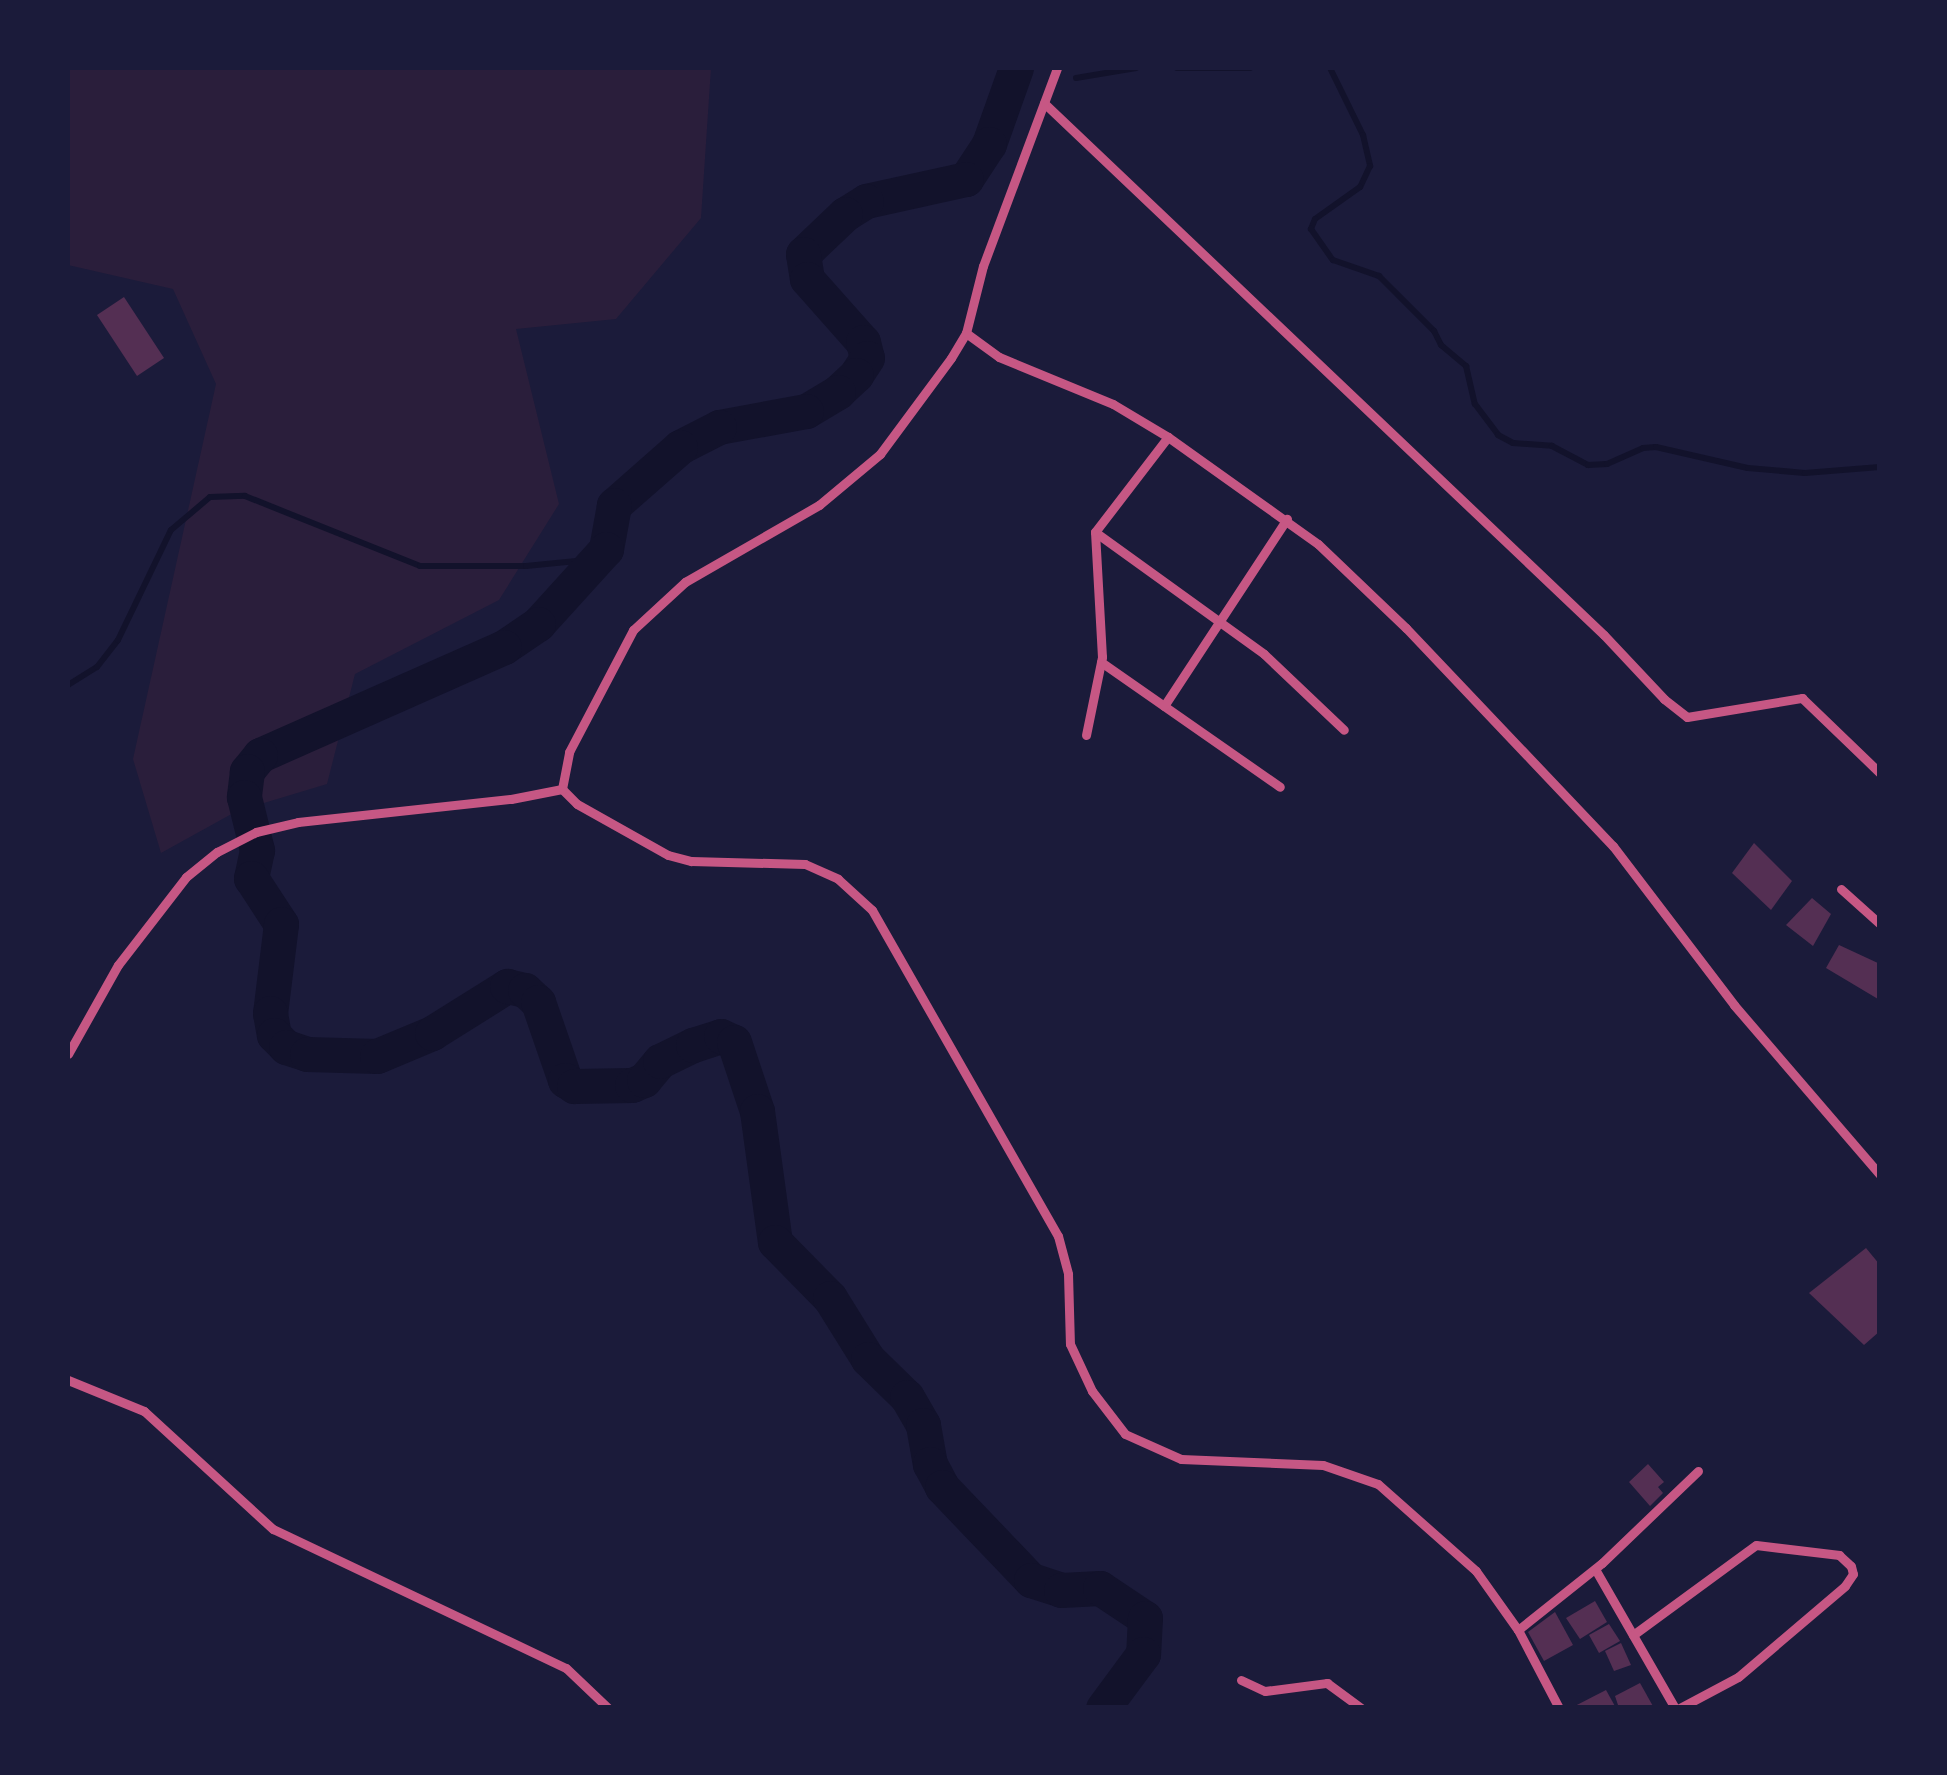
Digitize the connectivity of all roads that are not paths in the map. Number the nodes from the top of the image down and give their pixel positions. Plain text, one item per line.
1 (1056, 68) edge
2 (1044, 103) junction
3 (966, 332) junction
4 (1168, 437) junction
5 (1287, 519) junction
6 (1095, 532) junction
7 (1220, 623) junction
8 (1101, 662) junction
9 (1164, 706) junction
10 (1344, 730) dead end
11 (1086, 735) dead end
12 (1880, 773) edge
13 (1280, 786) dead end
14 (562, 789) junction
15 (1841, 889) dead end
16 (1880, 924) edge
17 (68, 1054) edge
18 (1880, 1175) edge
19 (68, 1380) edge
20 (1698, 1471) dead end
21 (1595, 1569) junction
22 (1518, 1630) junction
23 (1633, 1635) junction
24 (1241, 1680) dead end
25 (608, 1708) edge
26 (1361, 1708) edge
27 (1559, 1708) edge
28 (1677, 1708) edge

1 - 2 street
2 - 3 street
2 - 12 street
3 - 4 street
3 - 14 street
4 - 5 street
4 - 6 street
5 - 7 street
5 - 18 street
6 - 7 street
6 - 8 street
7 - 9 street
7 - 10 street
8 - 9 street
8 - 11 street
9 - 13 street
14 - 17 street
14 - 22 street
15 - 16 street
19 - 25 street
20 - 21 street
21 - 22 street
21 - 23 street
22 - 27 street
23 - 28 street
23 - 28 street
24 - 26 street

